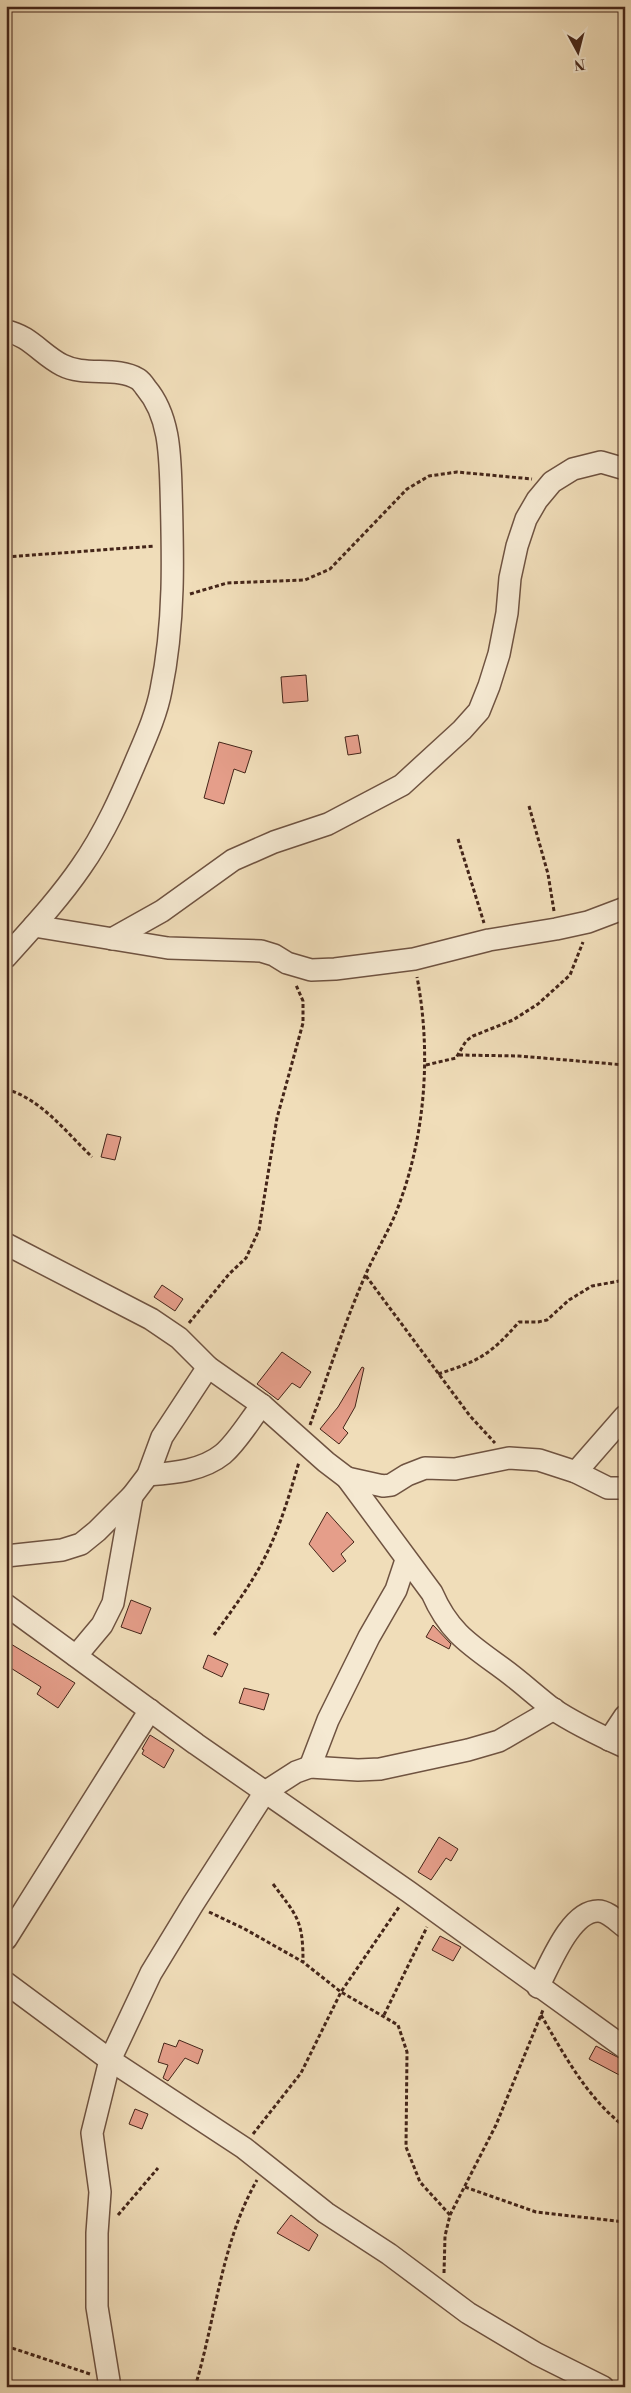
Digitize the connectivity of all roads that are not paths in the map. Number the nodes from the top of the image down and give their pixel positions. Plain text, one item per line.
1 (6, 331) edge
2 (625, 470) edge
3 (621, 913) edge
4 (34, 926) junction
5 (112, 939) junction
6 (6, 957) edge
7 (6, 1244) edge
8 (208, 1367) junction
9 (262, 1405) junction
10 (625, 1416) edge
11 (576, 1472) junction
12 (148, 1475) junction
13 (347, 1478) junction
14 (625, 1488) edge
15 (132, 1496) junction
16 (6, 1556) edge
17 (406, 1560) junction
18 (6, 1605) edge
19 (76, 1656) junction
20 (554, 1709) junction
21 (150, 1710) junction
22 (625, 1716) edge
23 (617, 1744) edge
24 (310, 1767) junction
25 (265, 1792) junction
26 (625, 1927) edge
27 (6, 1939) edge
28 (6, 1983) edge
29 (544, 1991) junction
30 (625, 2048) edge
31 (110, 2060) junction
32 (109, 2380) road end
33 (593, 2385) edge

1 - 4 street
2 - 5 street
3 - 5 street
4 - 5 street
4 - 6 street
7 - 8 street
8 - 9 street
8 - 12 street
9 - 12 street
9 - 13 street
10 - 11 street
11 - 13 street
11 - 14 street
12 - 15 street
13 - 17 street
15 - 16 street
15 - 19 street
17 - 20 street
17 - 24 street
18 - 19 street
19 - 21 street
20 - 23 street
20 - 24 street
21 - 25 street
21 - 27 street
22 - 23 street
24 - 25 street
25 - 29 street
25 - 31 street
26 - 29 street
28 - 31 street
29 - 30 street
31 - 32 street
31 - 33 street

